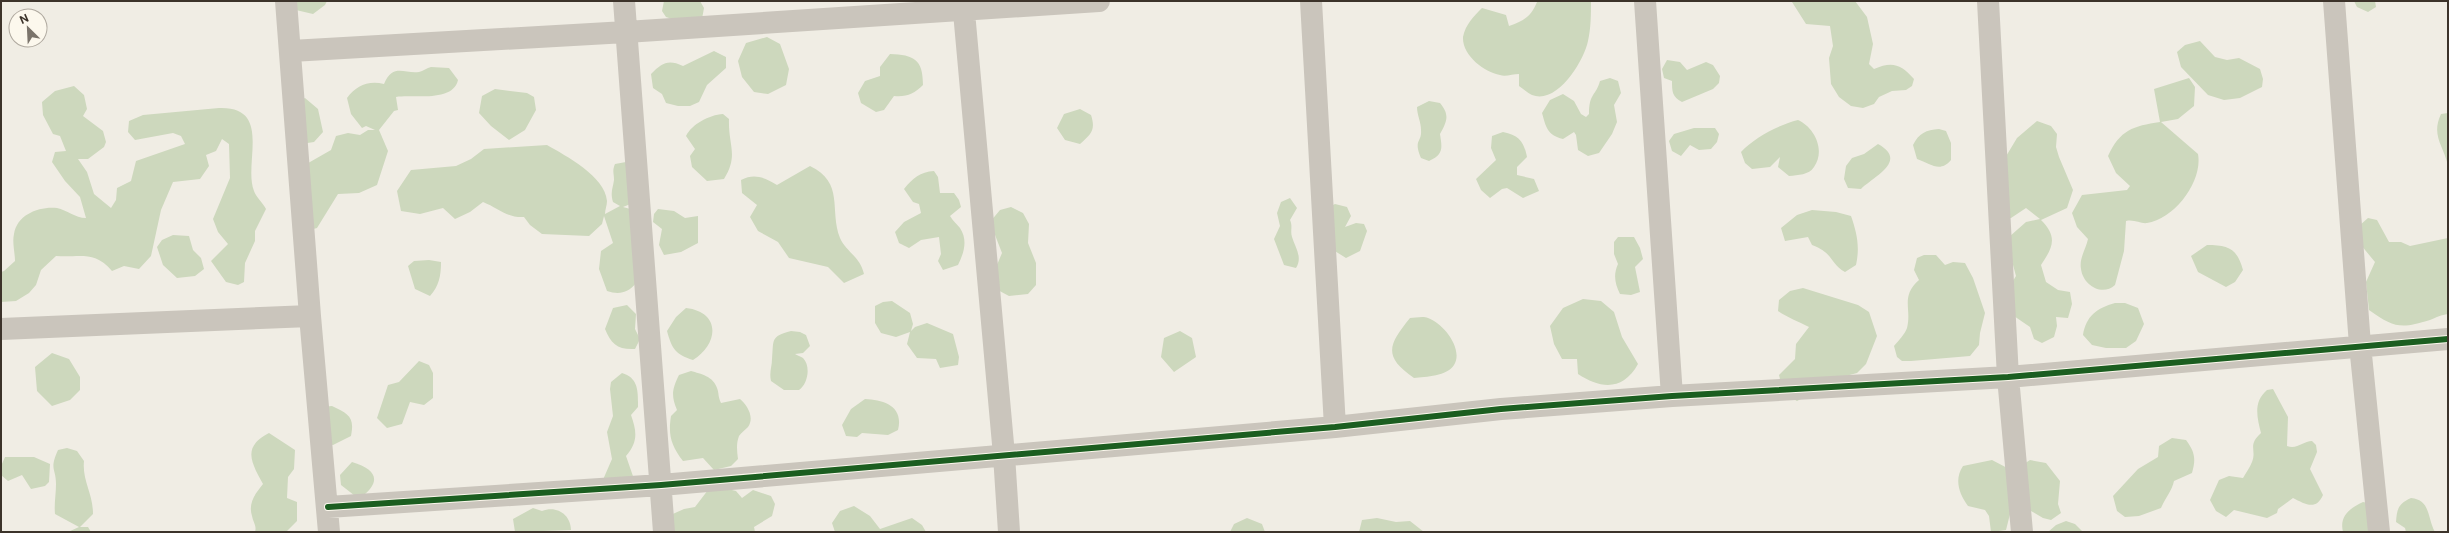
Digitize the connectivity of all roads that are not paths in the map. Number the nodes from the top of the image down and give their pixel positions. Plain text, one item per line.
1 (286, 1) edge
2 (624, 1) edge
3 (1099, 1) edge
4 (1311, 1) edge
5 (1645, 1) edge
6 (1988, 1) edge
7 (2334, 1) edge
8 (963, 6) edge
9 (626, 32) junction
10 (291, 51) junction
11 (310, 316) junction
12 (1, 329) edge
13 (2448, 339) edge
14 (2360, 345) junction
15 (2008, 377) junction
16 (1672, 396) junction
17 (1335, 427) junction
18 (1004, 455) junction
19 (661, 486) junction
20 (328, 507) junction
21 (328, 532) edge
22 (664, 532) edge
23 (1009, 532) edge
24 (2022, 532) edge
25 (2379, 532) edge

1 - 10 street
2 - 9 street
3 - 8 street
4 - 17 street
5 - 16 street
6 - 15 street
7 - 14 street
8 - 9 street
8 - 18 street
9 - 10 street
9 - 19 street
10 - 11 street
11 - 12 street
11 - 20 street
13 - 14 street
14 - 15 street
14 - 25 street
15 - 16 street
15 - 24 street
16 - 17 street
17 - 18 street
18 - 19 street
18 - 23 street
19 - 20 street
19 - 22 street
20 - 21 street

